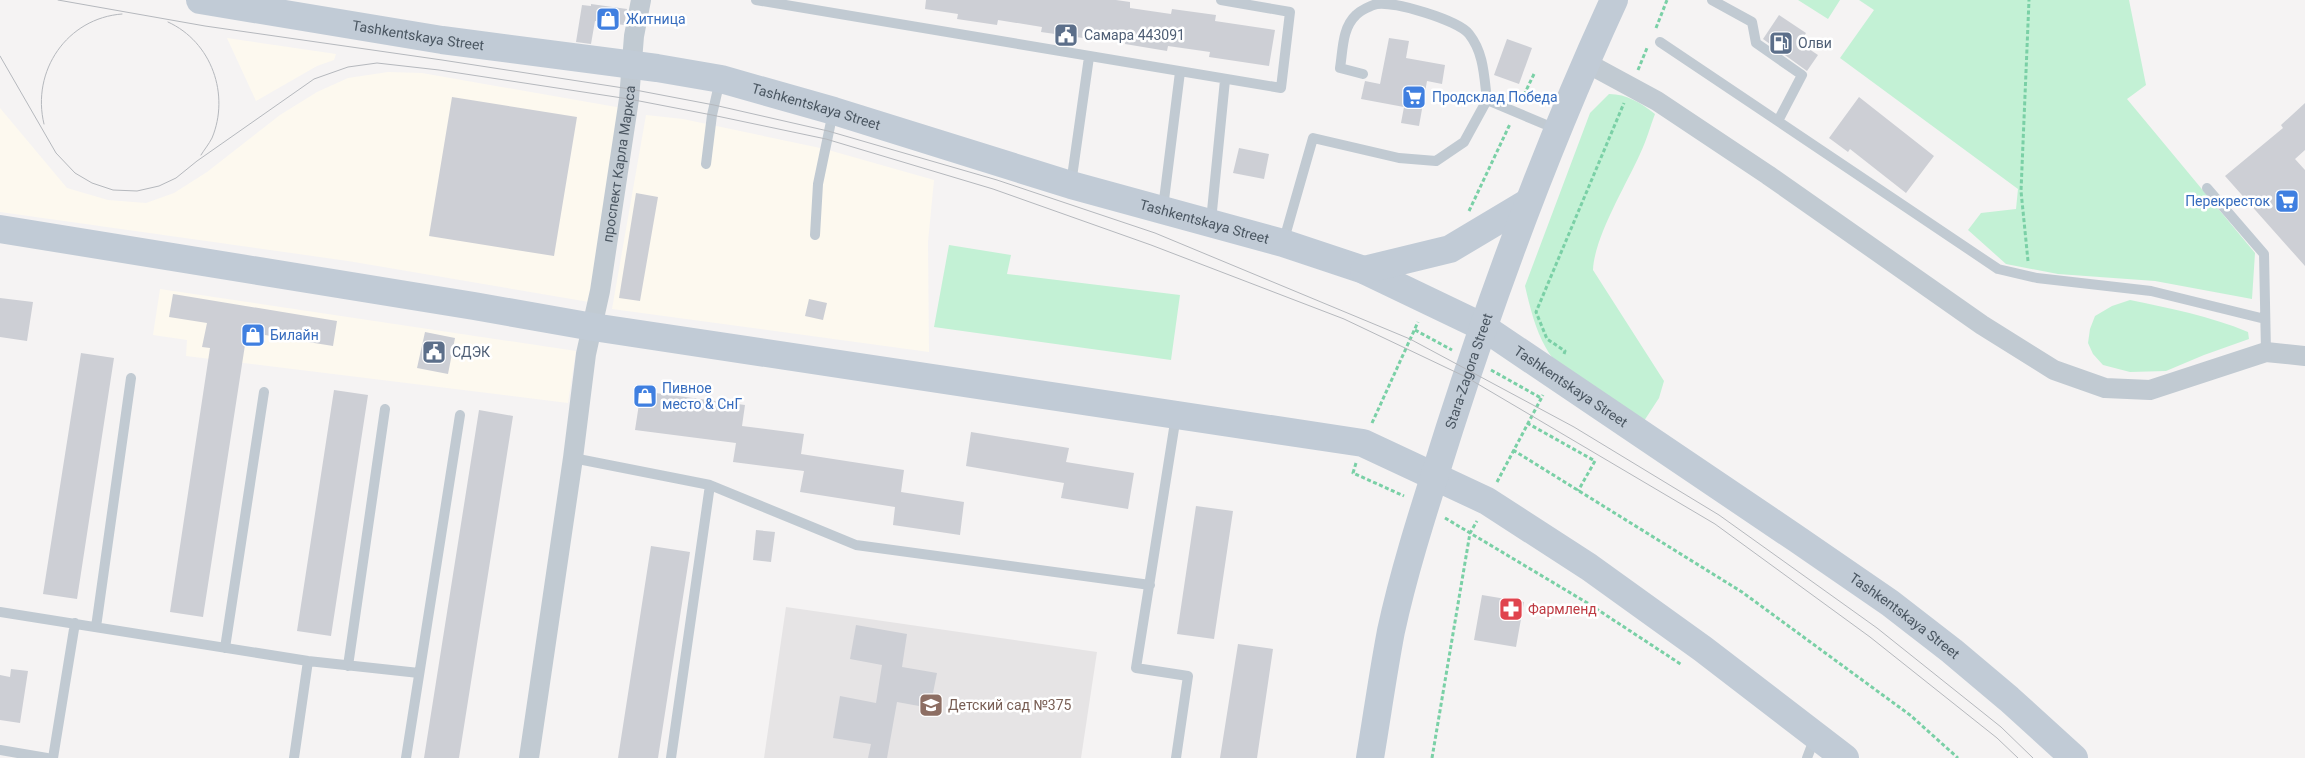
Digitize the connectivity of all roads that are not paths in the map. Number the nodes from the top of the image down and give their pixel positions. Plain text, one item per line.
1 (200, 0) edge
2 (641, 0) edge
3 (756, 0) edge
4 (1221, 0) edge
5 (1614, 0) edge
6 (1712, 0) edge
7 (1259, 3) edge
8 (1414, 5) edge
9 (1660, 42) dead end
10 (1089, 57) junction
11 (1585, 62) junction
12 (632, 65) junction
13 (1180, 72) junction
14 (1363, 74) dead end
15 (721, 79) junction
16 (1225, 80) junction
17 (1487, 100) junction
18 (834, 111) junction
19 (1778, 121) junction
20 (1556, 129) junction
21 (706, 164) dead end
22 (1071, 185) junction
23 (2207, 188) dead end
24 (1527, 203) junction
25 (1163, 211) junction
26 (1210, 224) junction
27 (0, 229) edge
28 (815, 235) dead end
29 (1283, 243) junction
30 (1364, 270) junction
31 (2265, 318) junction
32 (1484, 327) junction
33 (592, 328) junction
34 (2266, 352) junction
35 (2305, 356) edge
36 (131, 378) dead end
37 (264, 392) dead end
38 (385, 409) dead end
39 (1176, 414) junction
40 (460, 415) dead end
41 (573, 458) junction
42 (1434, 478) junction
43 (710, 485) junction
44 (1150, 585) junction
45 (0, 612) edge
46 (75, 623) junction
47 (96, 627) junction
48 (225, 648) junction
49 (308, 661) junction
50 (348, 666) junction
51 (419, 673) junction
52 (1812, 746) edge
53 (0, 750) edge
54 (46, 758) edge
55 (53, 758) edge
56 (294, 758) edge
57 (406, 758) edge
58 (529, 758) edge
59 (671, 758) edge
60 (1176, 758) edge
61 (1370, 758) edge
62 (1845, 758) edge
63 (2074, 758) edge

1 - 12 main road, Tashkentskaya Street
2 - 12 street, проспект Карла Маркса
3 - 10 lane
4 - 7 lane
5 - 11 main road, Stara-Zagora Street
6 - 19 lane
7 - 16 lane
8 - 14 lane
8 - 17 lane
9 - 19 lane
10 - 13 lane
10 - 22 lane
11 - 20 main road, Stara-Zagora Street
11 - 34 street
12 - 15 main road, Tashkentskaya Street
12 - 33 street, проспект Карла Маркса
13 - 16 lane
13 - 25 lane
15 - 18 main road, Tashkentskaya Street
15 - 21 lane
16 - 26 lane
17 - 20 lane
17 - 29 lane
18 - 22 main road, Tashkentskaya Street
18 - 28 lane
19 - 31 lane
20 - 24 main road, Stara-Zagora Street
22 - 25 main road, Tashkentskaya Street
23 - 31 lane
24 - 30 main road
24 - 32 main road, Stara-Zagora Street
25 - 26 main road, Tashkentskaya Street
26 - 29 main road, Tashkentskaya Street
27 - 33 main road
29 - 30 main road, Tashkentskaya Street
30 - 32 main road, Tashkentskaya Street
31 - 34 lane
32 - 42 main road, Stara-Zagora Street
32 - 63 main road, Tashkentskaya Street
33 - 39 main road
33 - 41 street, проспект Карла Маркса
34 - 35 street
36 - 47 lane
37 - 48 lane
38 - 50 lane
39 - 42 main road
39 - 44 lane
40 - 51 lane
41 - 43 lane
41 - 58 street, проспект Карла Маркса
42 - 52 main road
42 - 61 main road, Stara-Zagora Street
43 - 44 lane
43 - 59 lane
44 - 60 lane
45 - 46 lane
46 - 47 lane
46 - 55 lane
47 - 48 lane
48 - 49 lane
49 - 50 lane
49 - 56 lane
50 - 51 lane
51 - 57 lane
52 - 62 main road
53 - 54 lane

